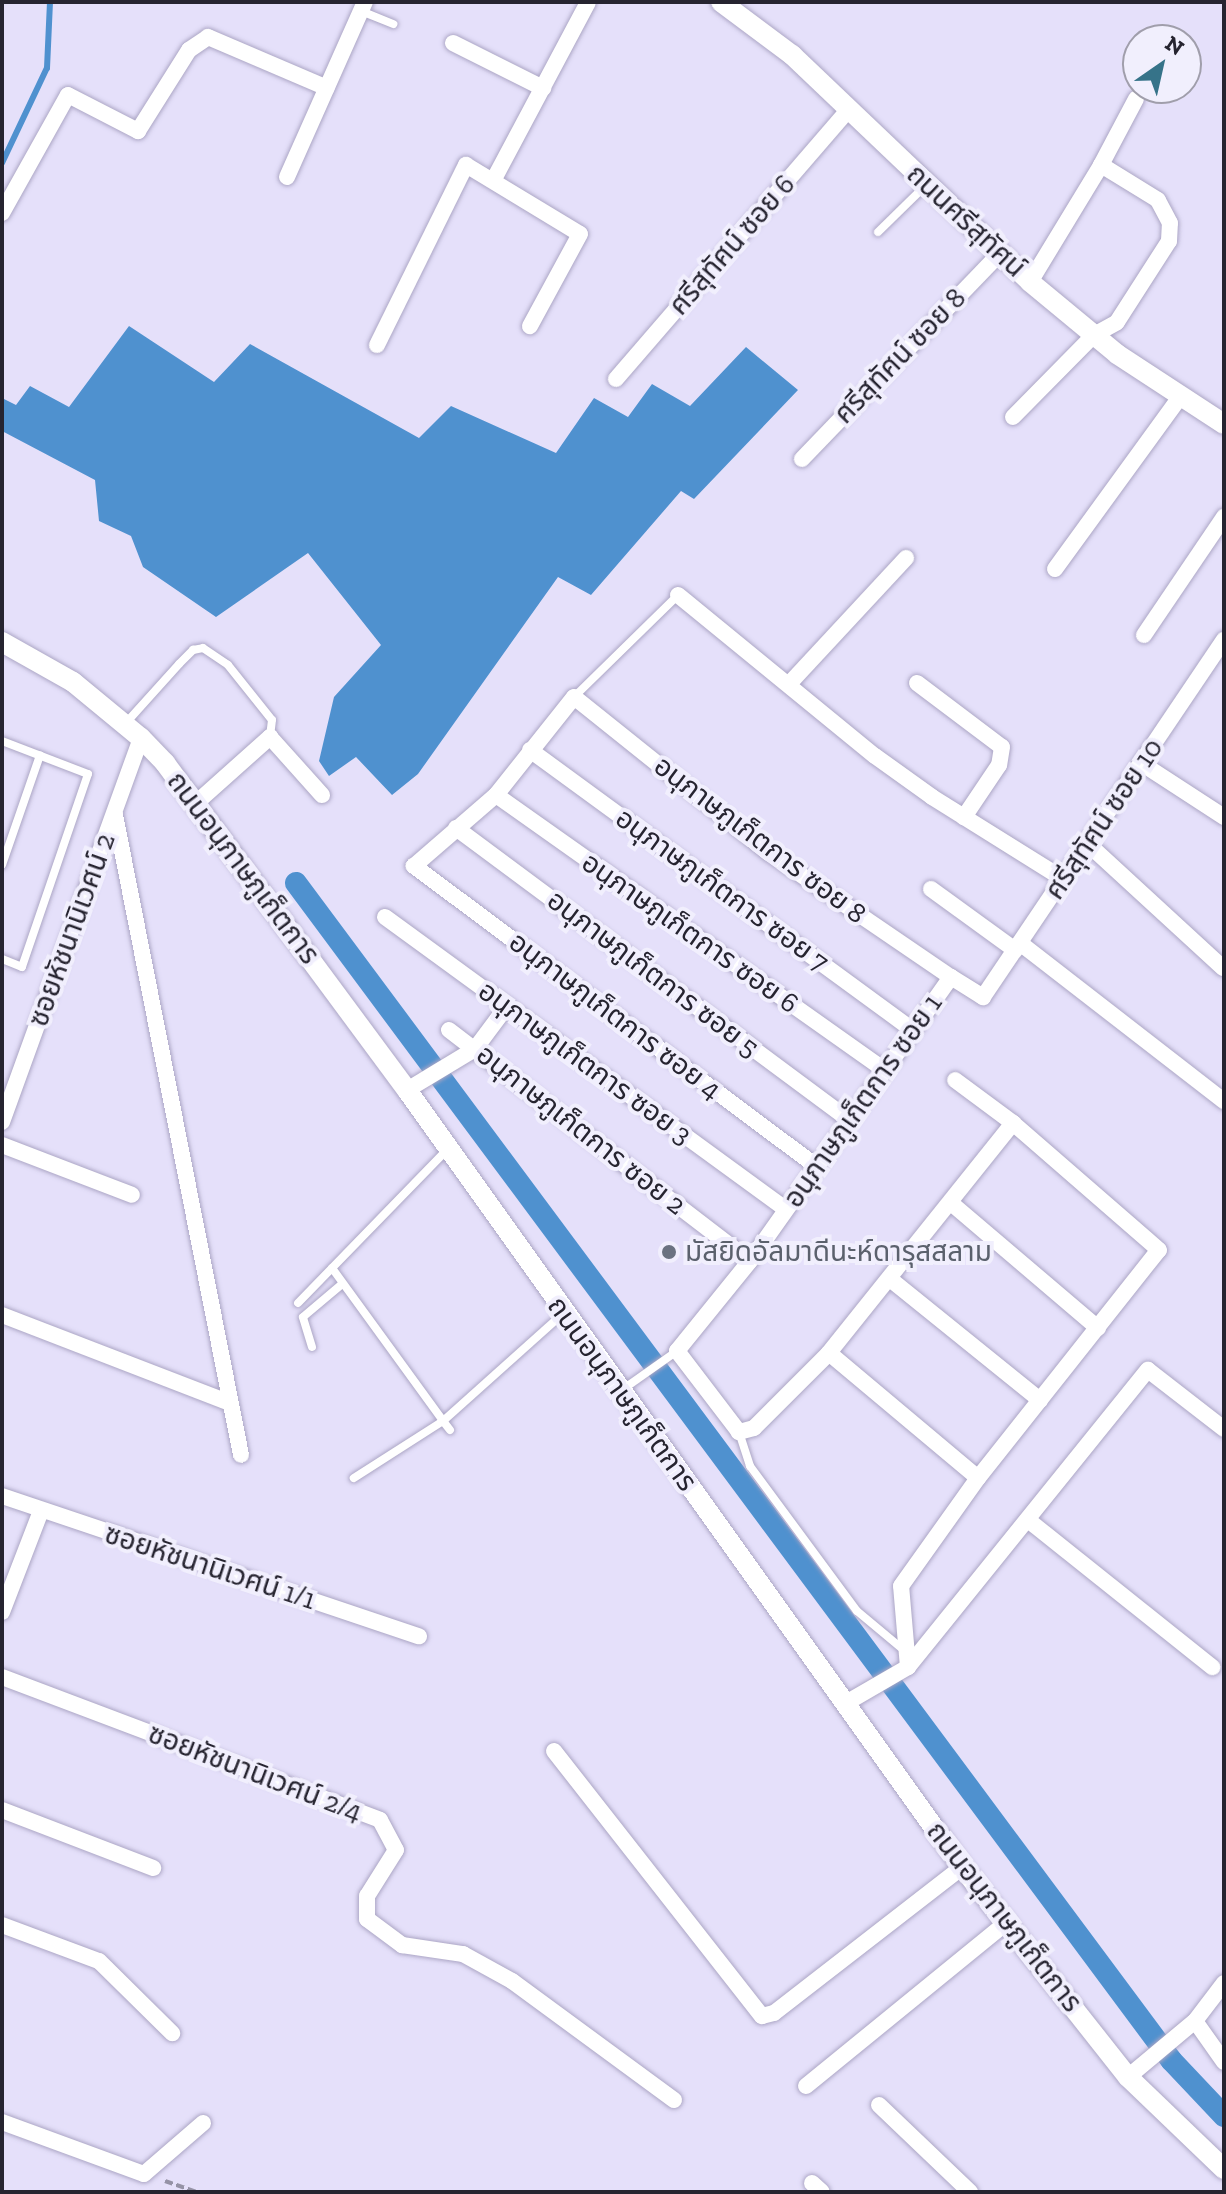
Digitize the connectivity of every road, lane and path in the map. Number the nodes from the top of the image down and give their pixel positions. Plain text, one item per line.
1 (588, 2) edge
2 (721, 2) edge
3 (363, 6) edge
4 (394, 24) dead end
5 (453, 43) dead end
6 (327, 88) junction
7 (543, 88) junction
8 (1133, 104) edge
9 (848, 110) junction
10 (1101, 165) junction
11 (287, 177) dead end
12 (494, 179) junction
13 (926, 184) junction
14 (2, 213) edge
15 (878, 232) dead end
16 (999, 254) junction
17 (1030, 282) junction
18 (530, 326) dead end
19 (1094, 335) junction
20 (377, 345) dead end
21 (616, 379) dead end
22 (1180, 397) junction
23 (1013, 417) dead end
24 (1224, 424) edge
25 (802, 459) dead end
26 (1224, 517) edge
27 (906, 558) dead end
28 (1055, 569) dead end
29 (678, 595) joint
30 (1144, 635) dead end
31 (1224, 640) edge
32 (2, 642) edge
33 (917, 683) dead end
34 (789, 684) junction
35 (574, 697) junction
36 (125, 724) junction
37 (270, 737) junction
38 (141, 738) junction
39 (2, 741) edge
40 (530, 750) junction
41 (40, 755) junction
42 (1141, 763) junction
43 (322, 795) dead end
44 (496, 795) junction
45 (195, 804) junction
46 (115, 815) junction
47 (964, 817) junction
48 (1224, 817) edge
49 (456, 828) junction
50 (1087, 843) junction
51 (2, 865) edge
52 (1063, 879) junction
53 (931, 889) dead end
54 (385, 917) dead end
55 (1018, 946) junction
56 (2, 959) edge
57 (1223, 968) edge
58 (951, 977) junction
59 (983, 997) joint
60 (507, 1006) junction
61 (449, 1030) dead end
62 (913, 1030) junction
63 (475, 1049) junction
64 (885, 1070) junction
65 (955, 1080) dead end
66 (407, 1090) junction
67 (1224, 1101) edge
68 (849, 1120) junction
69 (2, 1122) edge
70 (1013, 1123) junction
71 (2, 1145) edge
72 (449, 1149) junction
73 (816, 1166) junction
74 (132, 1195) dead end
75 (951, 1203) junction
76 (785, 1209) junction
77 (750, 1261) junction
78 (332, 1268) junction
79 (890, 1279) junction
80 (342, 1284) junction
81 (298, 1303) dead end
82 (564, 1313) junction
83 (2, 1315) edge
84 (1098, 1328) junction
85 (312, 1347) dead end
86 (677, 1351) junction
87 (829, 1353) junction
88 (620, 1392) junction
89 (1040, 1400) junction
90 (228, 1402) junction
91 (443, 1421) junction
92 (1224, 1429) edge
93 (450, 1430) dead end
94 (739, 1432) junction
95 (241, 1455) dead end
96 (354, 1478) dead end
97 (978, 1478) junction
98 (2, 1496) edge
99 (41, 1511) junction
100 (1028, 1520) junction
101 (2, 1612) edge
102 (419, 1636) dead end
103 (907, 1660) junction
104 (1212, 1667) dead end
105 (2, 1677) edge
106 (846, 1703) junction
107 (554, 1751) dead end
108 (2, 1810) edge
109 (962, 1867) junction
110 (153, 1868) dead end
111 (1006, 1923) junction
112 (2, 1925) edge
113 (1224, 1983) edge
114 (1195, 2021) junction
115 (172, 2033) dead end
116 (1224, 2062) edge
117 (1128, 2077) junction
118 (806, 2086) dead end
119 (674, 2100) dead end
120 (879, 2105) dead end
121 (2, 2122) edge
122 (203, 2123) dead end
123 (1224, 2169) edge
124 (144, 2174) junction
125 (197, 2192) edge
126 (970, 2192) edge

1 - 7 street
2 - 9 street, ถนนศรีสุทัศน์
3 - 4 lane
3 - 6 street
5 - 7 street
6 - 11 street
6 - 14 street
7 - 12 street
8 - 10 street
9 - 13 street, ถนนศรีสุทัศน์
9 - 21 street, ศรีสุทัศน์ ซอย 6
10 - 17 street
10 - 19 street
12 - 18 street
12 - 20 street
13 - 15 lane
13 - 16 street, ถนนศรีสุทัศน์
16 - 17 street, ถนนศรีสุทัศน์
16 - 25 street, ศรีสุทัศน์ ซอย 8
17 - 19 street, ถนนศรีสุทัศน์
19 - 22 street, ถนนศรีสุทัศน์
19 - 23 street
22 - 24 street, ถนนศรีสุทัศน์
22 - 28 street
26 - 30 street
27 - 34 street
29 - 34 street
29 - 35 lane
31 - 42 street, ศรีสุทัศน์ ซอย 10
32 - 36 street, ถนนอนุภาษภูเก็ตการ
33 - 47 street
34 - 47 street
35 - 40 street
35 - 58 street, อนุภาษภูเก็ตการ ซอย 8
36 - 37 lane
36 - 38 street, ถนนอนุภาษภูเก็ตการ
37 - 43 street
37 - 45 street
38 - 45 street, ถนนอนุภาษภูเก็ตการ
38 - 46 street, ซอยหัชนานิเวศน์ 2
39 - 41 lane
40 - 44 street
40 - 62 street, อนุภาษภูเก็ตการ ซอย 7
41 - 51 lane
41 - 56 lane
42 - 48 street
42 - 50 street, ศรีสุทัศน์ ซอย 10
44 - 49 street
44 - 64 street, อนุภาษภูเก็ตการ ซอย 6
45 - 66 street, ถนนอนุภาษภูเก็ตการ
46 - 69 street, ซอยหัชนานิเวศน์ 2
46 - 90 street
47 - 52 street
49 - 68 street, อนุภาษภูเก็ตการ ซอย 5
49 - 73 street, อนุภาษภูเก็ตการ ซอย 4
50 - 52 street, ศรีสุทัศน์ ซอย 10
50 - 57 street
52 - 55 street, ศรีสุทัศน์ ซอย 10
53 - 55 street
54 - 60 street, อนุภาษภูเก็ตการ ซอย 3
55 - 59 street, ศรีสุทัศน์ ซอย 10
55 - 67 street
58 - 59 street, อนุภาษภูเก็ตการ ซอย 1
58 - 62 street, อนุภาษภูเก็ตการ ซอย 1
60 - 63 street
60 - 76 street, อนุภาษภูเก็ตการ ซอย 3
61 - 63 street, อนุภาษภูเก็ตการ ซอย 2
62 - 64 street, อนุภาษภูเก็ตการ ซอย 1
63 - 66 street
63 - 77 street, อนุภาษภูเก็ตการ ซอย 2
64 - 68 street, อนุภาษภูเก็ตการ ซอย 1
65 - 70 street
66 - 72 street, ถนนอนุภาษภูเก็ตการ
68 - 73 street, อนุภาษภูเก็ตการ ซอย 1
70 - 75 street
70 - 84 street
71 - 74 street
72 - 78 lane
72 - 82 street, ถนนอนุภาษภูเก็ตการ
73 - 76 street, อนุภาษภูเก็ตการ ซอย 1
75 - 79 street
75 - 84 street
76 - 77 street, อนุภาษภูเก็ตการ ซอย 1
77 - 86 street, อนุภาษภูเก็ตการ ซอย 1
78 - 80 lane
78 - 81 lane
79 - 87 street
79 - 89 street
80 - 85 lane
80 - 91 lane
82 - 88 street, ถนนอนุภาษภูเก็ตการ
82 - 91 lane
83 - 90 street
84 - 89 street
86 - 88 lane, อนุภาษภูเก็ตการ ซอย 1
86 - 94 street
87 - 94 street
87 - 97 street
88 - 106 street, ถนนอนุภาษภูเก็ตการ
89 - 97 street
90 - 95 street
91 - 93 lane
91 - 96 lane
92 - 100 street
94 - 103 lane
97 - 103 street
98 - 99 street, ซอยหัชนานิเวศน์ 1/1
99 - 101 street
99 - 102 street, ซอยหัชนานิเวศน์ 1/1
100 - 103 street
100 - 104 street
103 - 106 street
105 - 119 street, ซอยหัชนานิเวศน์ 2/4
106 - 109 street, ถนนอนุภาษภูเก็ตการ
107 - 109 street
108 - 110 street
109 - 111 street, ถนนอนุภาษภูเก็ตการ
111 - 117 street, ถนนอนุภาษภูเก็ตการ
111 - 118 street
112 - 115 street
113 - 114 street
114 - 116 street
114 - 117 street
117 - 123 street, ถนนอนุภาษภูเก็ตการ
120 - 126 street
121 - 124 street
122 - 124 street
124 - 125 path

